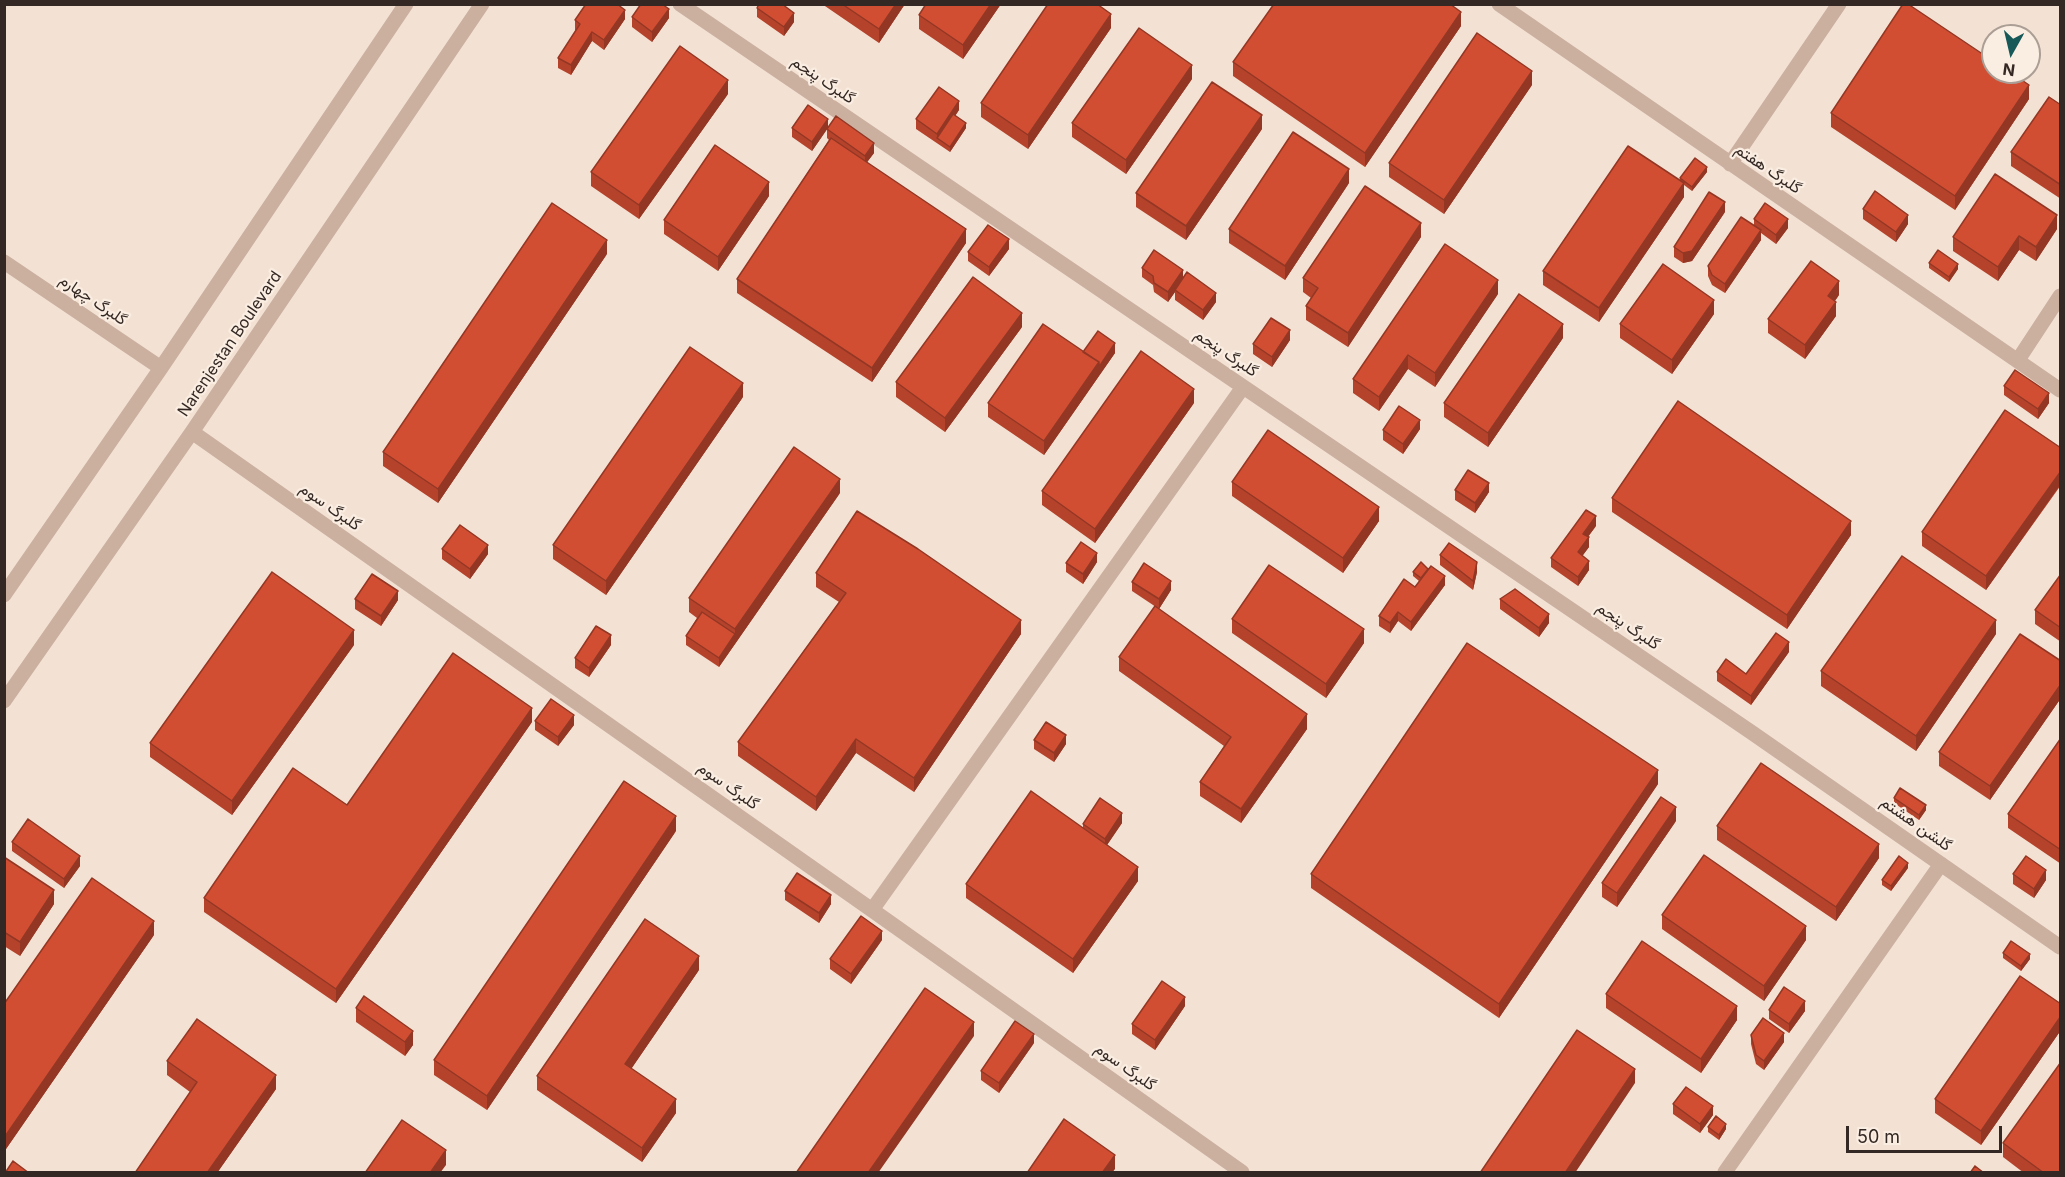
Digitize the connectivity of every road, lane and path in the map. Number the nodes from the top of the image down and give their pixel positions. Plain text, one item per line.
1 (406, 4) edge
2 (482, 4) edge
3 (680, 4) edge
4 (1499, 4) edge
5 (1839, 4) edge
6 (1730, 165) junction
7 (4, 262) edge
8 (2061, 296) edge
9 (2018, 360) junction
10 (161, 368) junction
11 (1243, 387) junction
12 (2061, 390) edge
13 (192, 432) junction
14 (4, 595) edge
15 (4, 701) edge
16 (1751, 732) joint
17 (1941, 864) junction
18 (872, 910) junction
19 (2061, 947) edge
20 (1242, 1173) edge
21 (1725, 1173) edge

1 - 10 street
2 - 13 street, Narenjestan Boulevard
3 - 11 street, گلبرگ پنجم
4 - 6 street, گلبرگ هفتم
5 - 6 street
6 - 9 street, گلبرگ هفتم
7 - 10 street, گلبرگ چهارم
8 - 9 street
9 - 12 street, گلبرگ هفتم
10 - 14 street
11 - 16 street, گلبرگ پنجم
11 - 18 street
13 - 15 street, Narenjestan Boulevard
13 - 18 street, گلبرگ سوم
16 - 17 street, گلشن هشتم
17 - 19 street, گلشن هشتم
17 - 21 street
18 - 20 street, گلبرگ سوم

